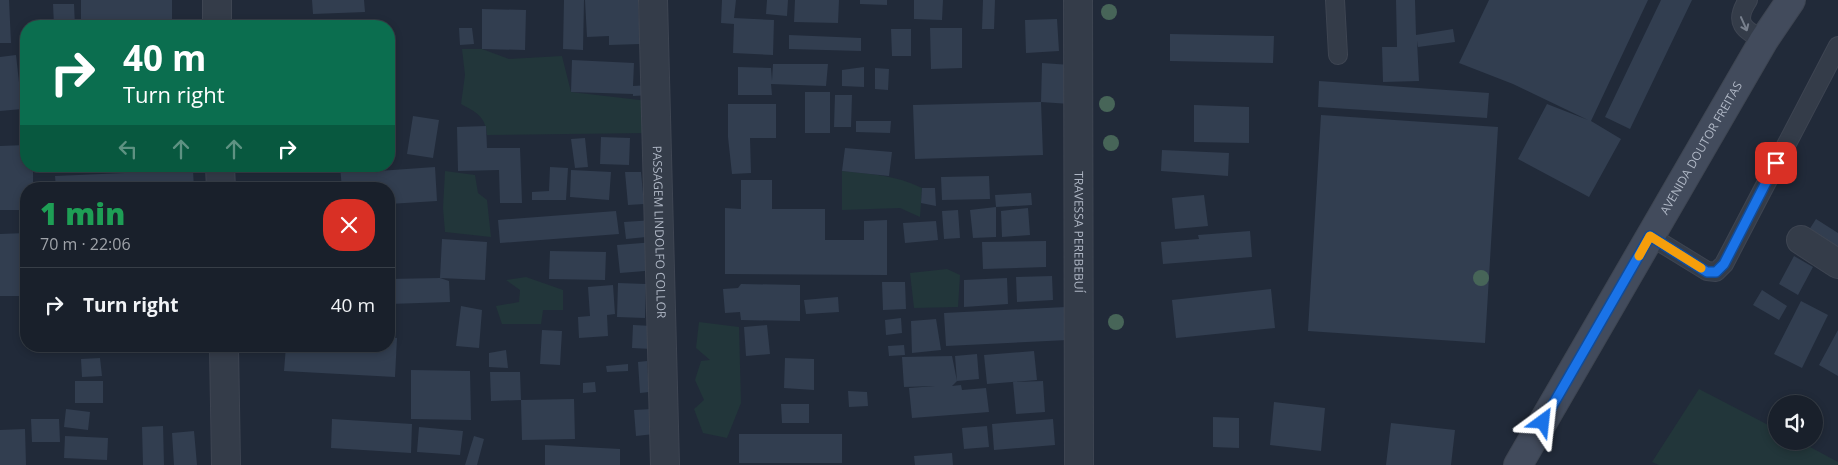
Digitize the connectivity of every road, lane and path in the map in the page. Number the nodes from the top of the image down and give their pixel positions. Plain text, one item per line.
1 (217, 0) edge
2 (653, 0) edge
3 (1078, 0) edge
4 (1335, 0) edge
5 (1748, 0) edge
6 (1791, 1) edge
7 (218, 20) edge
8 (1764, 40) junction
9 (1838, 46) edge
10 (1338, 55) dead end
11 (1650, 236) junction
12 (1801, 240) dead end
13 (1838, 264) edge
14 (224, 352) edge
15 (226, 465) edge
16 (665, 465) edge
17 (1079, 465) edge
18 (1518, 465) edge

1 - 7 street
2 - 16 street, PASSAGEM LINDOLFO COLLOR
3 - 17 street, TRAVESSA PEREBEBUÍ
4 - 10 lane
5 -> 8 lane
6 - 8 main road, AVENIDA DOUTOR FREITAS
8 - 11 main road, AVENIDA DOUTOR FREITAS
9 - 11 lane
11 - 18 main road, AVENIDA DOUTOR FREITAS
12 - 13 street
14 - 15 street

